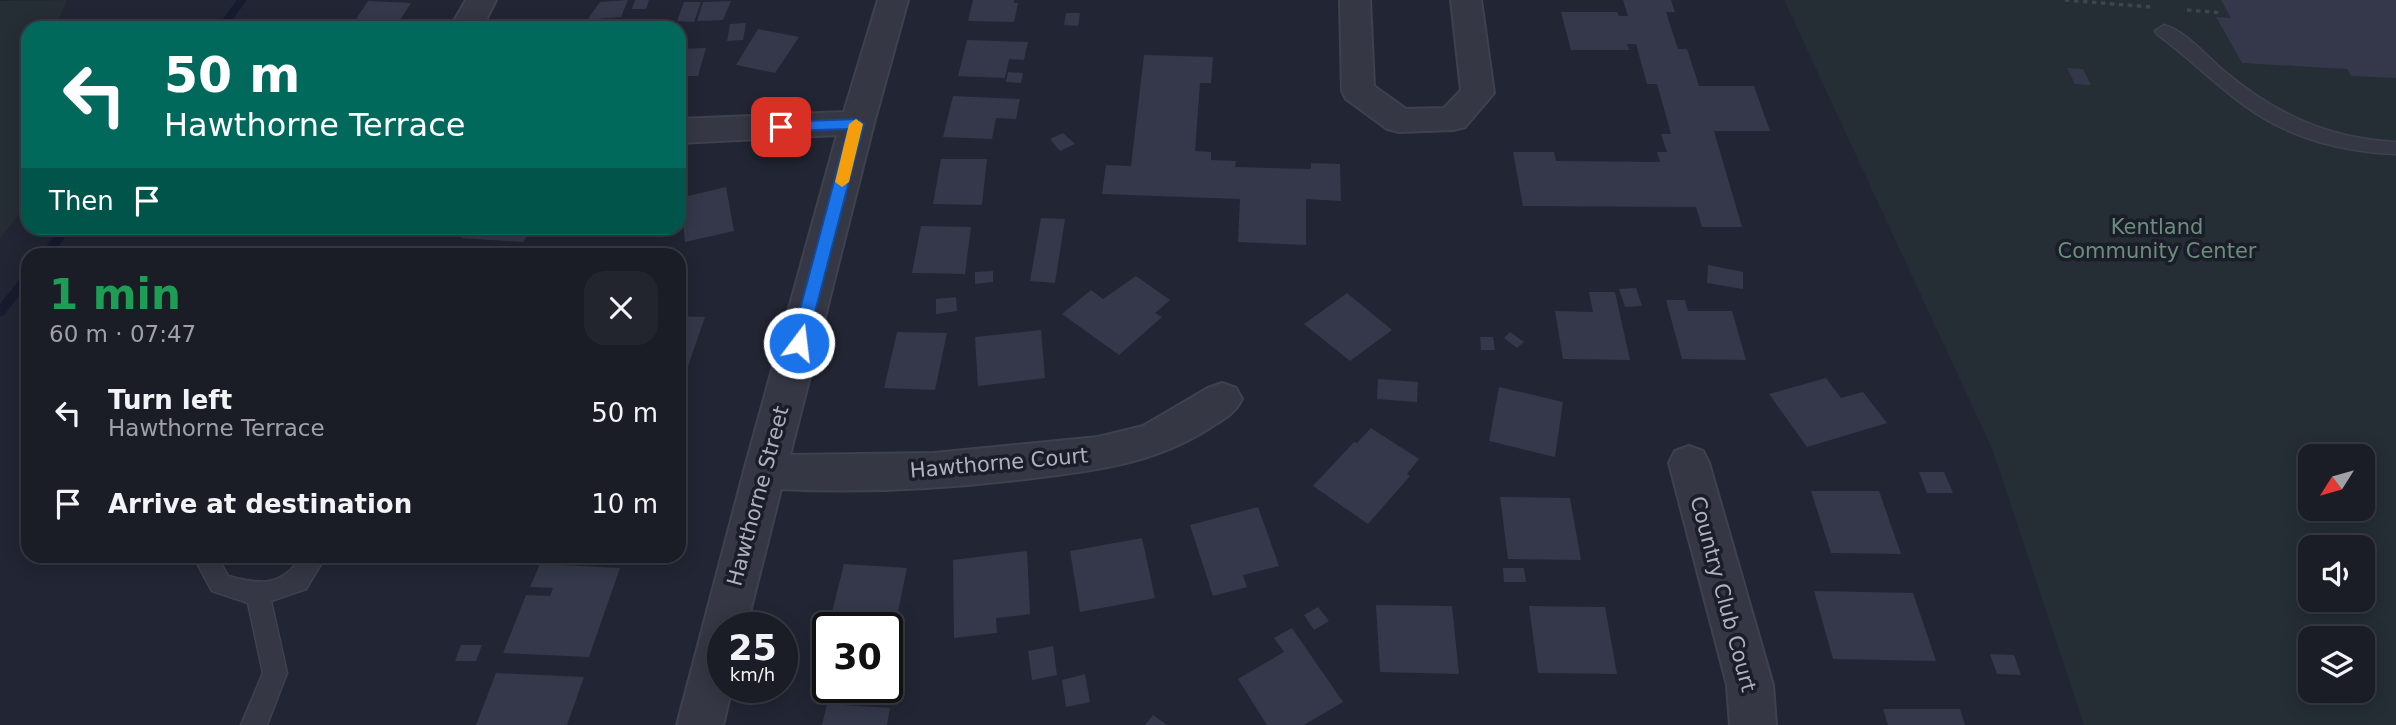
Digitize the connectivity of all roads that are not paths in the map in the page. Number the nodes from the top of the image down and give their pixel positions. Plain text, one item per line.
1 (481, 0) edge
2 (893, 0) edge
3 (1355, 0) edge
4 (1465, 0) edge
5 (470, 21) edge
6 (2164, 32) dead end
7 (857, 124) junction
8 (686, 131) edge
9 (2396, 148) edge
10 (1222, 399) dead end
11 (1689, 463) dead end
12 (764, 471) junction
13 (208, 563) edge
14 (311, 563) edge
15 (258, 595) junction
16 (728, 612) edge
17 (707, 696) edge
18 (254, 725) edge
19 (700, 725) edge
20 (1754, 725) edge

1 - 5 street
2 - 7 street, Hawthorne Street
3 - 4 street
6 - 9 lane
7 - 8 street
7 - 12 street, Hawthorne Street
10 - 12 street, Hawthorne Court
11 - 20 street, Country Club Court
12 - 16 street, Hawthorne Street
13 - 15 lane
14 - 15 lane
15 - 18 lane
17 - 19 street, Hawthorne Street

